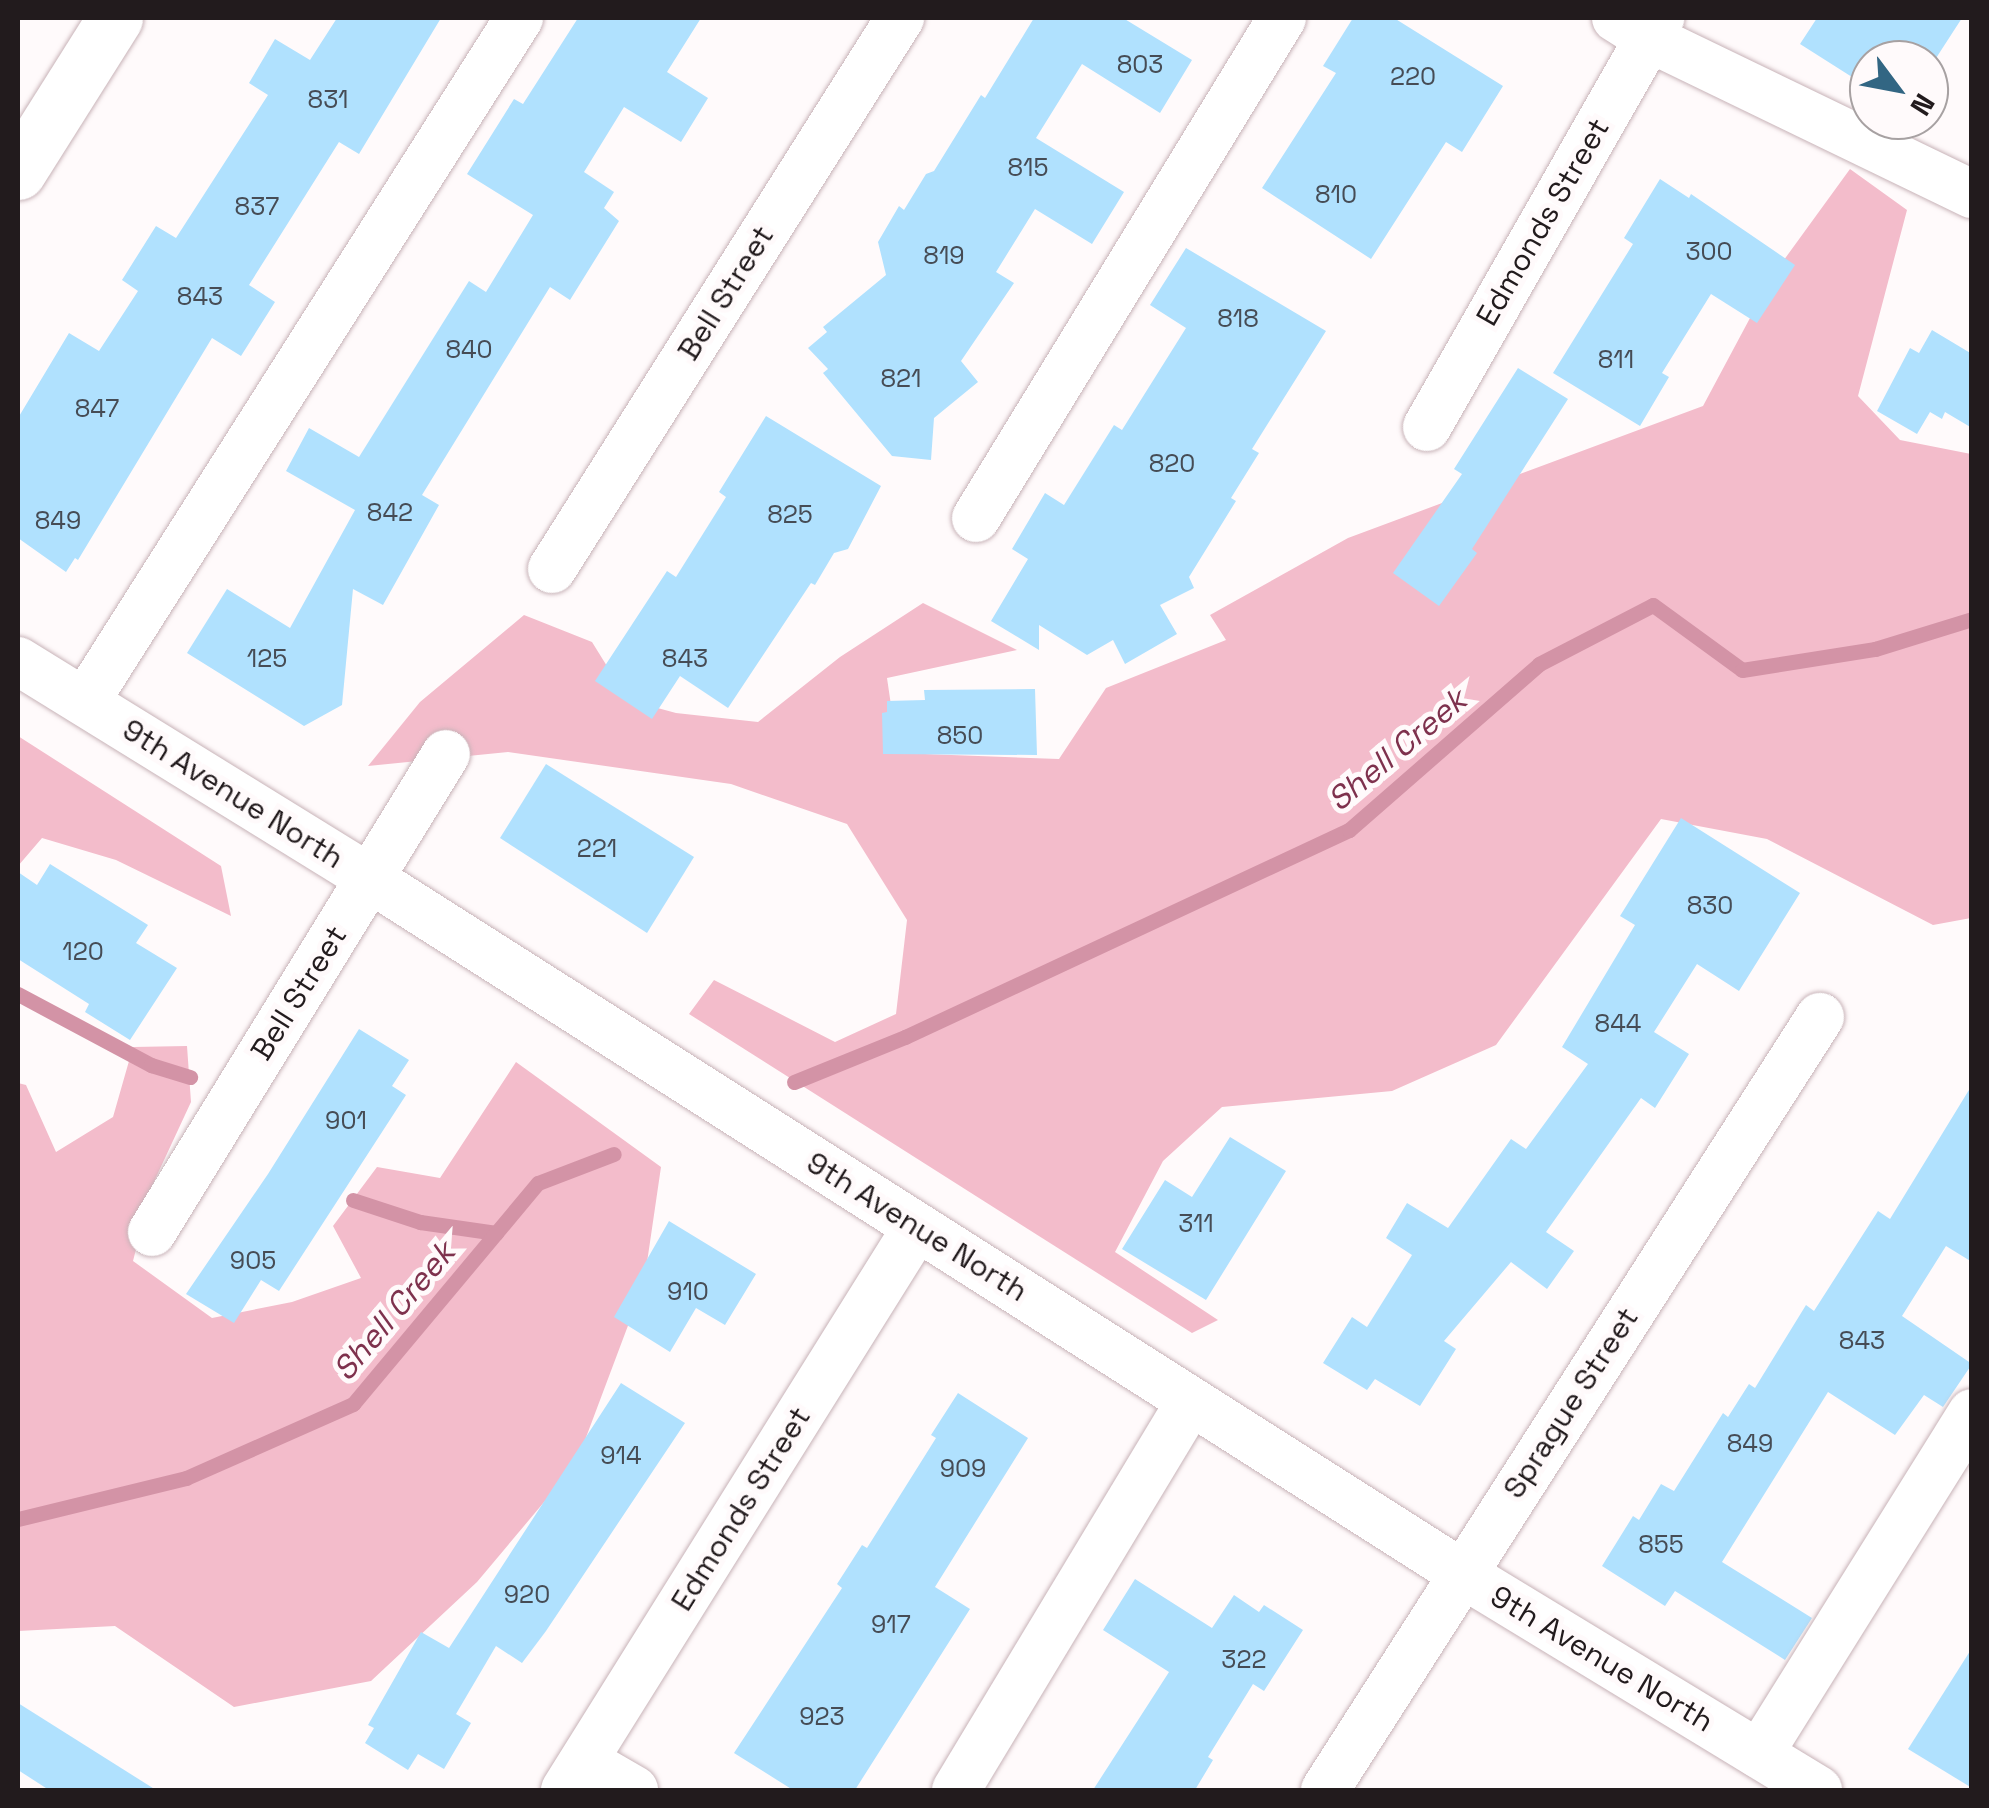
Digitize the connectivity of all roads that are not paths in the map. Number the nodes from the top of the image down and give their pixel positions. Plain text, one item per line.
1 (116, 18) edge
2 (519, 18) edge
3 (900, 18) edge
4 (1282, 18) edge
5 (1641, 24) edge
6 (18, 172) edge
7 (1972, 194) edge
8 (1427, 427) dead end
9 (976, 518) dead end
10 (552, 570) dead end
11 (18, 661) edge
12 (84, 702) junction
13 (446, 754) dead end
14 (369, 878) junction
15 (1820, 1017) dead end
16 (918, 1227) junction
17 (152, 1232) dead end
18 (1191, 1401) junction
19 (1972, 1414) edge
20 (1461, 1572) junction
21 (1759, 1754) junction
22 (575, 1776) edge
23 (634, 1790) edge
24 (956, 1790) edge
25 (1326, 1790) edge
26 (1818, 1790) edge

1 - 6 main road
2 - 12 street
3 - 10 street, Bell Street
4 - 9 street
5 - 7 street
5 - 8 street, Edmonds Street
11 - 12 street, 9th Avenue North
12 - 14 street, 9th Avenue North
13 - 14 street, Bell Street
14 - 16 street, 9th Avenue North
14 - 17 street, Bell Street
15 - 20 street, Sprague Street
16 - 18 street, 9th Avenue North
16 - 22 street, Edmonds Street
18 - 20 street, 9th Avenue North
18 - 24 street
19 - 21 street
20 - 21 street, 9th Avenue North
20 - 25 street, Sprague Street
21 - 26 street, 9th Avenue North
22 - 23 street

